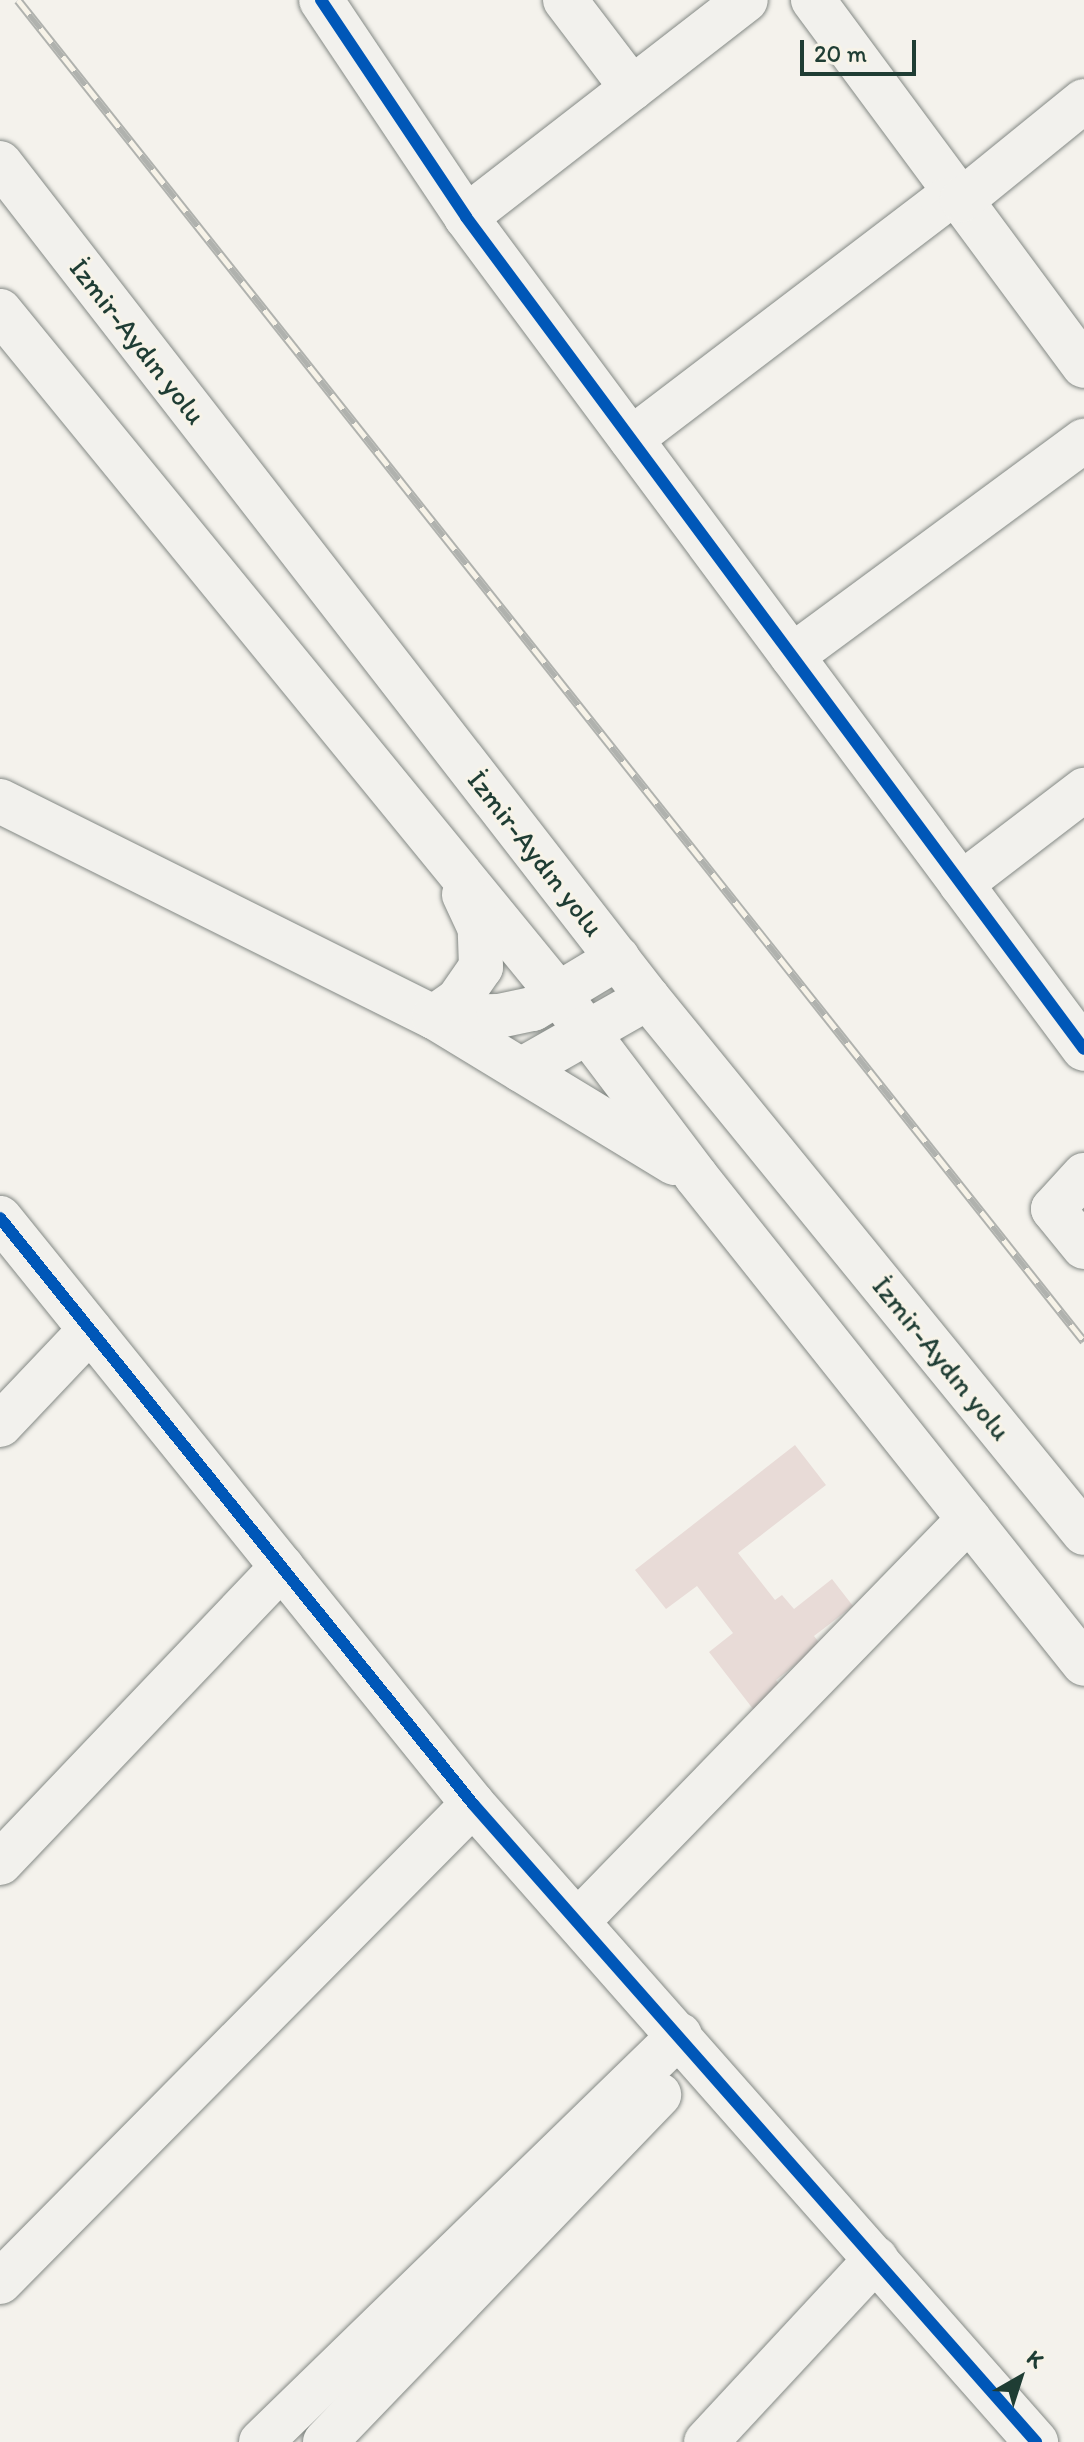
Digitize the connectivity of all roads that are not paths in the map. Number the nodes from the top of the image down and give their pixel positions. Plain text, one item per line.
1 (321, 0) edge
2 (565, 0) edge
3 (746, 0) edge
4 (813, 0) edge
5 (632, 88) junction
6 (1084, 101) edge
7 (0, 163) edge
8 (962, 200) junction
9 (466, 217) junction
10 (0, 311) edge
11 (1084, 366) edge
12 (631, 439) junction
13 (1084, 441) edge
14 (792, 656) junction
15 (1084, 790) edge
16 (0, 801) edge
17 (450, 862) junction
18 (961, 884) junction
19 (618, 958) junction
20 (560, 996) junction
21 (648, 998) junction
22 (434, 1017) junction
23 (588, 1034) junction
24 (1084, 1049) edge
25 (521, 1070) junction
26 (1084, 1175) edge
27 (696, 1176) junction
28 (0, 1218) edge
29 (1084, 1247) edge
30 (90, 1330) junction
31 (0, 1425) edge
32 (969, 1519) junction
33 (1084, 1533) edge
34 (282, 1567) junction
35 (1084, 1664) edge
36 (473, 1804) junction
37 (0, 1863) edge
38 (580, 1919) junction
39 (689, 2045) junction
40 (876, 2259) junction
41 (0, 2282) edge
42 (261, 2442) edge
43 (325, 2442) edge
44 (706, 2442) edge
45 (1036, 2442) edge

1 - 9 main road
2 - 5 main road
3 - 5 main road
4 - 8 main road
5 - 9 main road
6 - 8 main road
7 - 19 main road, İzmir-Aydın yolu
8 - 11 main road
8 - 12 main road
9 - 12 main road
10 - 17 main road
12 - 14 main road
13 - 14 main road
14 - 18 main road
15 - 18 main road
16 - 22 main road
17 - 20 main road
17 - 22 main road
18 - 24 main road
19 - 20 main road
19 - 21 main road, İzmir-Aydın yolu
20 - 22 main road
20 - 23 main road
21 - 23 main road
21 - 33 main road, İzmir-Aydın yolu
22 - 25 main road
23 - 25 main road
23 - 27 main road
25 - 27 main road
26 - 29 main road
27 - 32 main road
28 - 30 main road
30 - 31 main road
30 - 34 main road
32 - 35 main road
32 - 38 main road
34 - 36 main road
34 - 37 main road
36 - 38 main road
36 - 41 main road
38 - 39 main road
39 - 40 main road
39 - 42 main road
39 - 43 main road
40 - 44 main road
40 - 45 main road

